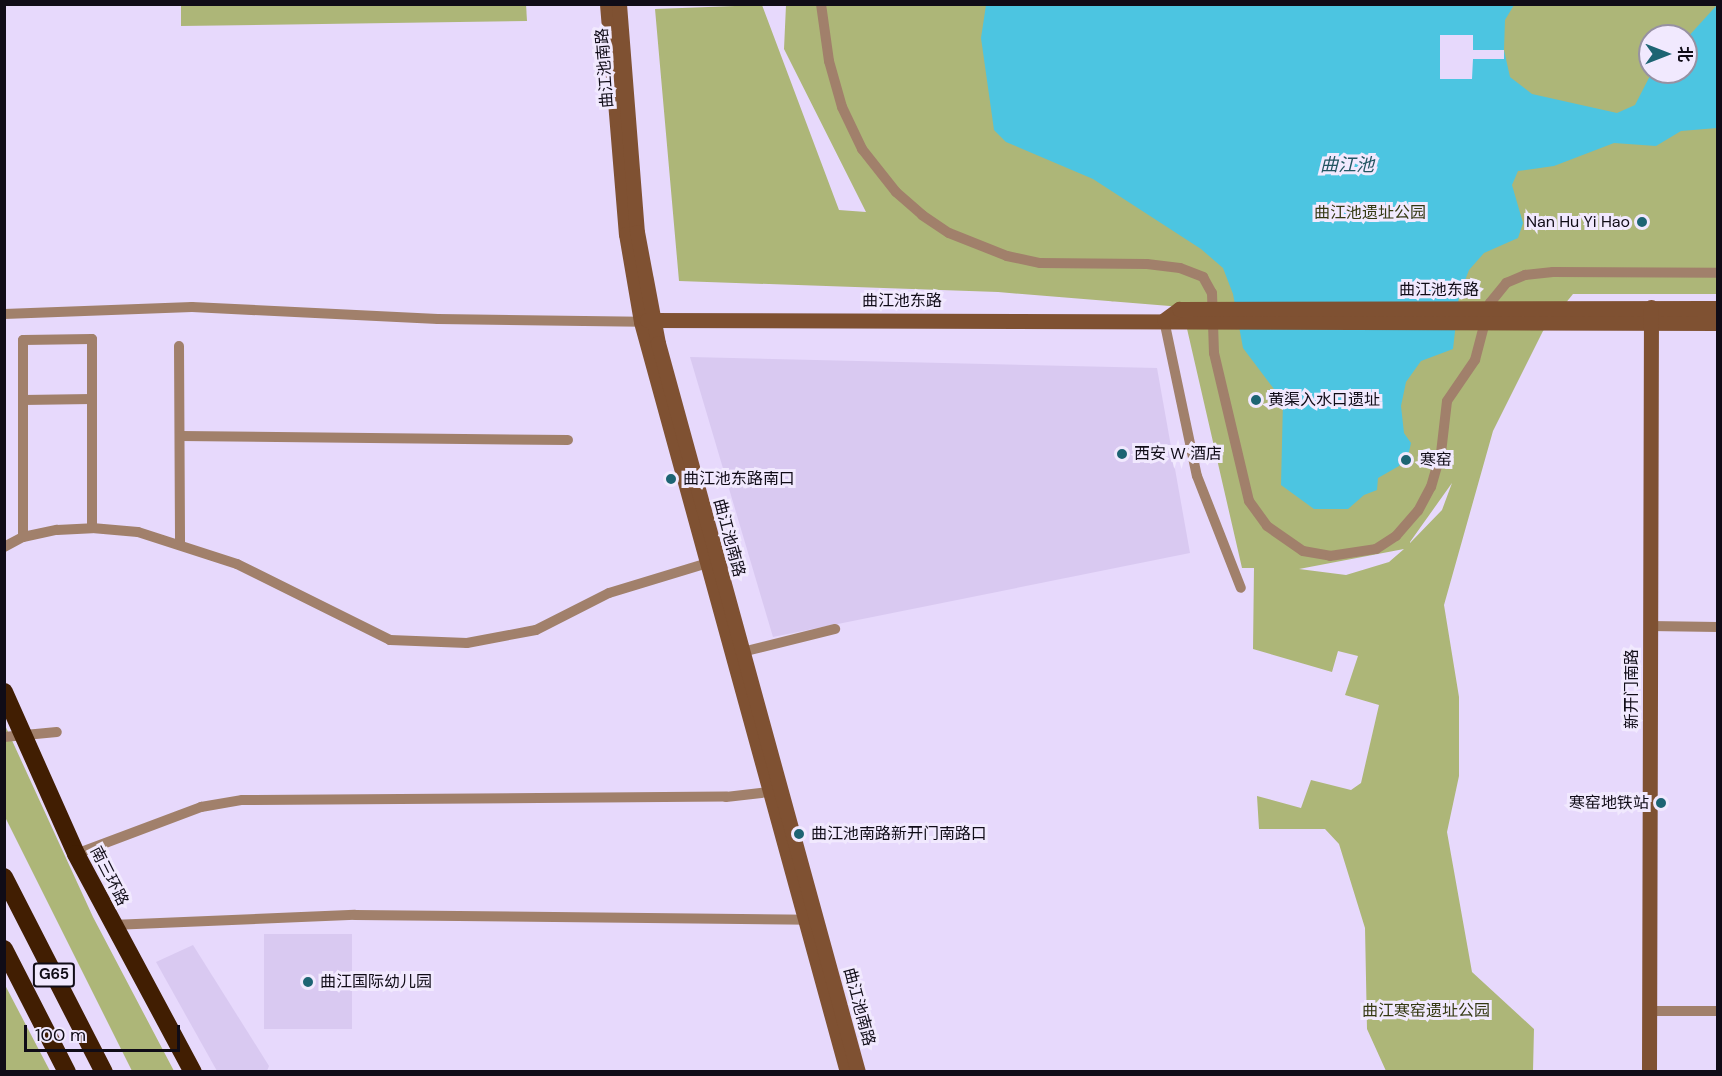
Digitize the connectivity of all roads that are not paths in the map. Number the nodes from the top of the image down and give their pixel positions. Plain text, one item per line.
1 (607, 4) edge
2 (619, 4) edge
3 (821, 4) edge
4 (1718, 273) edge
5 (1651, 308) junction
6 (1718, 308) edge
7 (4, 314) edge
8 (648, 320) junction
9 (1171, 321) junction
10 (1718, 323) edge
11 (1651, 324) junction
12 (179, 346) dead end
13 (92, 399) junction
14 (23, 400) junction
15 (181, 436) junction
16 (568, 440) dead end
17 (92, 528) junction
18 (23, 537) junction
19 (180, 545) junction
20 (4, 547) edge
21 (711, 562) junction
22 (1241, 588) dead end
23 (1650, 626) junction
24 (1718, 627) edge
25 (836, 629) dead end
26 (742, 652) junction
27 (4, 692) edge
28 (57, 732) dead end
29 (4, 737) edge
30 (769, 792) junction
31 (76, 854) junction
32 (4, 877) edge
33 (810, 919) junction
34 (111, 925) junction
35 (4, 949) edge
36 (1649, 1011) junction
37 (1718, 1011) edge
38 (67, 1071) edge
39 (104, 1071) edge
40 (193, 1071) edge
41 (847, 1071) edge
42 (858, 1071) edge
43 (1648, 1071) edge

1 - 8 main road, 曲江池南路
2 - 8 main road, 曲江池南路
3 - 4 street
5 - 6 main road, 曲江池东路
5 - 9 main road, 曲江池东路
5 - 11 main road, 新开门南路
7 - 8 street
8 - 9 main road, 曲江池东路
8 - 21 main road, 曲江池南路
9 - 11 main road, 曲江池东路
9 - 22 street
10 - 11 main road, 曲江池东路
11 - 23 main road, 新开门南路
12 - 15 street
13 - 14 street
13 - 14 street
13 - 17 street
14 - 18 street
15 - 16 street
15 - 19 street
17 - 18 street
17 - 19 street
18 - 20 street
19 - 21 street
21 - 26 main road, 曲江池南路
21 - 30 main road, 曲江池南路
23 - 24 street
23 - 36 main road, 新开门南路
25 - 26 street
26 - 33 main road, 曲江池南路
27 - 31 highway, 南三环路
28 - 29 street
30 - 31 street
30 - 33 main road, 曲江池南路
31 - 34 highway, 南三环路
32 - 39 highway, G65
33 - 34 street
33 - 41 main road, 曲江池南路
33 - 42 main road, 曲江池南路
34 - 40 highway, 南三环路
35 - 38 highway, G65
36 - 37 street
36 - 43 main road, 新开门南路

